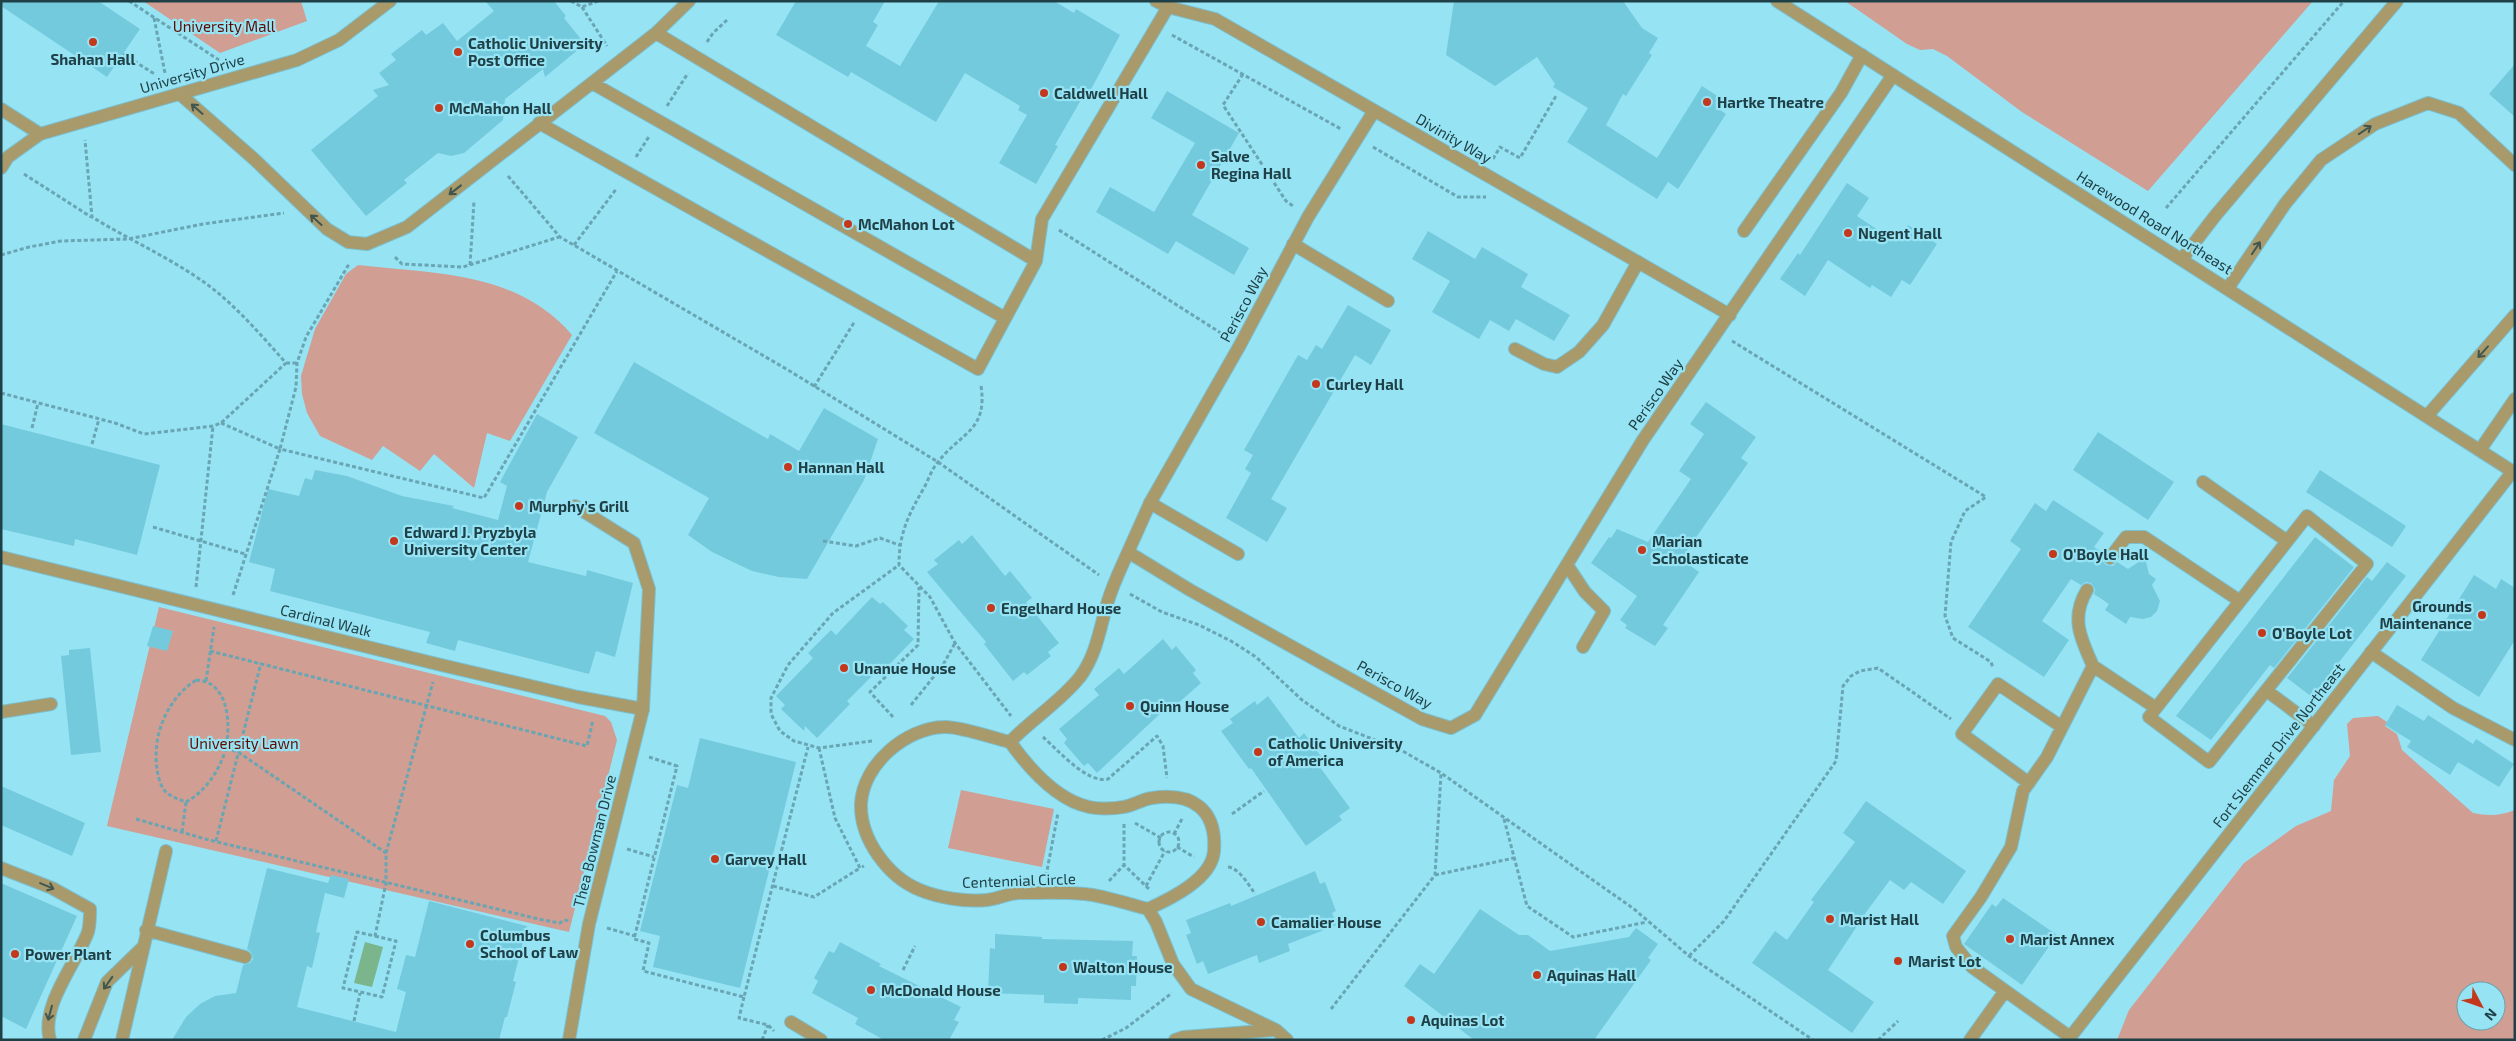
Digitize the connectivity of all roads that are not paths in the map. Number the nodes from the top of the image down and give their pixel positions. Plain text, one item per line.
1 (390, 1) edge
2 (689, 1) edge
3 (1777, 1) edge
4 (2397, 1) edge
5 (1162, 4) edge
6 (656, 33) junction
7 (1862, 56) junction
8 (1893, 75) junction
9 (592, 83) junction
10 (181, 95) junction
11 (1, 108) edge
12 (1374, 110) junction
13 (539, 124) junction
14 (40, 134) junction
15 (2515, 165) edge
16 (1, 168) edge
17 (1744, 231) dead end
18 (1293, 244) junction
19 (2182, 259) junction
20 (1036, 261) junction
21 (1638, 262) junction
22 (2228, 288) junction
23 (1388, 301) dead end
24 (1730, 315) junction
25 (2515, 315) edge
26 (1005, 318) junction
27 (1515, 349) dead end
28 (2515, 399) edge
29 (2427, 416) junction
30 (2480, 450) junction
31 (2514, 472) edge
32 (2203, 482) dead end
33 (1150, 503) junction
34 (575, 506) dead end
35 (2287, 540) junction
36 (1128, 552) junction
37 (1238, 554) dead end
38 (1, 557) edge
39 (2110, 558) dead end
40 (1567, 565) junction
41 (2087, 590) dead end
42 (2240, 601) junction
43 (1583, 647) dead end
44 (2371, 652) junction
45 (2093, 666) junction
46 (2267, 691) junction
47 (51, 704) dead end
48 (2156, 708) junction
49 (643, 709) junction
50 (1, 712) edge
51 (2314, 726) junction
52 (2062, 727) junction
53 (2515, 740) edge
54 (1010, 742) junction
55 (2029, 783) junction
56 (166, 851) dead end
57 (1, 868) edge
58 (1148, 909) junction
59 (146, 930) junction
60 (142, 948) junction
61 (245, 957) dead end
62 (2005, 991) junction
63 (791, 1022) dead end
64 (1276, 1030) junction
65 (2069, 1039) edge
66 (50, 1040) edge
67 (84, 1040) edge
68 (122, 1040) edge
69 (569, 1040) edge
70 (821, 1040) edge
71 (1175, 1040) edge
72 (1287, 1040) edge
73 (1970, 1040) edge

1 - 10 street, University Drive
2 - 6 street
3 - 7 street, Harewood Road Northeast
4 - 19 street
5 - 12 street, Divinity Way
5 - 20 street
6 - 9 street
6 - 20 street
7 - 8 street, Harewood Road Northeast
7 - 17 street
8 - 19 street, Harewood Road Northeast
8 - 24 street, Perisco Way
9 - 13 street
9 - 26 street
13 -> 10 street
10 - 14 street, University Drive
11 - 14 street
12 - 18 street, Perisco Way
12 - 21 street, Divinity Way
13 - 26 street
14 - 16 street, University Drive
22 -> 15 street
18 - 23 street
18 - 33 street, Perisco Way
19 - 22 street, Harewood Road Northeast
20 - 26 street
21 - 24 street, Divinity Way
21 - 27 street
22 - 29 street, Harewood Road Northeast
24 - 40 street, Perisco Way
25 -> 29 street
28 - 30 street
29 - 30 street, Harewood Road Northeast
30 - 31 street, Harewood Road Northeast
31 - 44 street, Fort Slemmer Drive Northeast
32 - 35 street
33 - 36 street, Perisco Way
33 - 37 street
34 - 49 street, Thea Bowman Drive
35 - 42 street
35 - 46 street
36 - 40 street, Perisco Way
36 - 54 street
38 - 49 street, Cardinal Walk
39 - 42 street
40 - 43 street
41 - 45 street
42 - 48 street
44 - 51 street, Fort Slemmer Drive Northeast
44 - 53 street
45 - 48 street
45 - 52 street
46 - 48 street
46 - 51 street
47 - 50 street
49 - 69 street, Thea Bowman Drive
51 - 65 street, Fort Slemmer Drive Northeast
52 - 55 street
52 - 55 street
54 - 58 street
54 - 58 street, Centennial Circle
55 - 62 street
56 - 59 street
57 -> 66 street
58 - 64 street
59 - 60 street
59 - 61 street
60 -> 67 street
60 - 68 street
62 - 65 street
62 - 73 street
63 - 70 street
64 - 71 street
64 - 72 street

